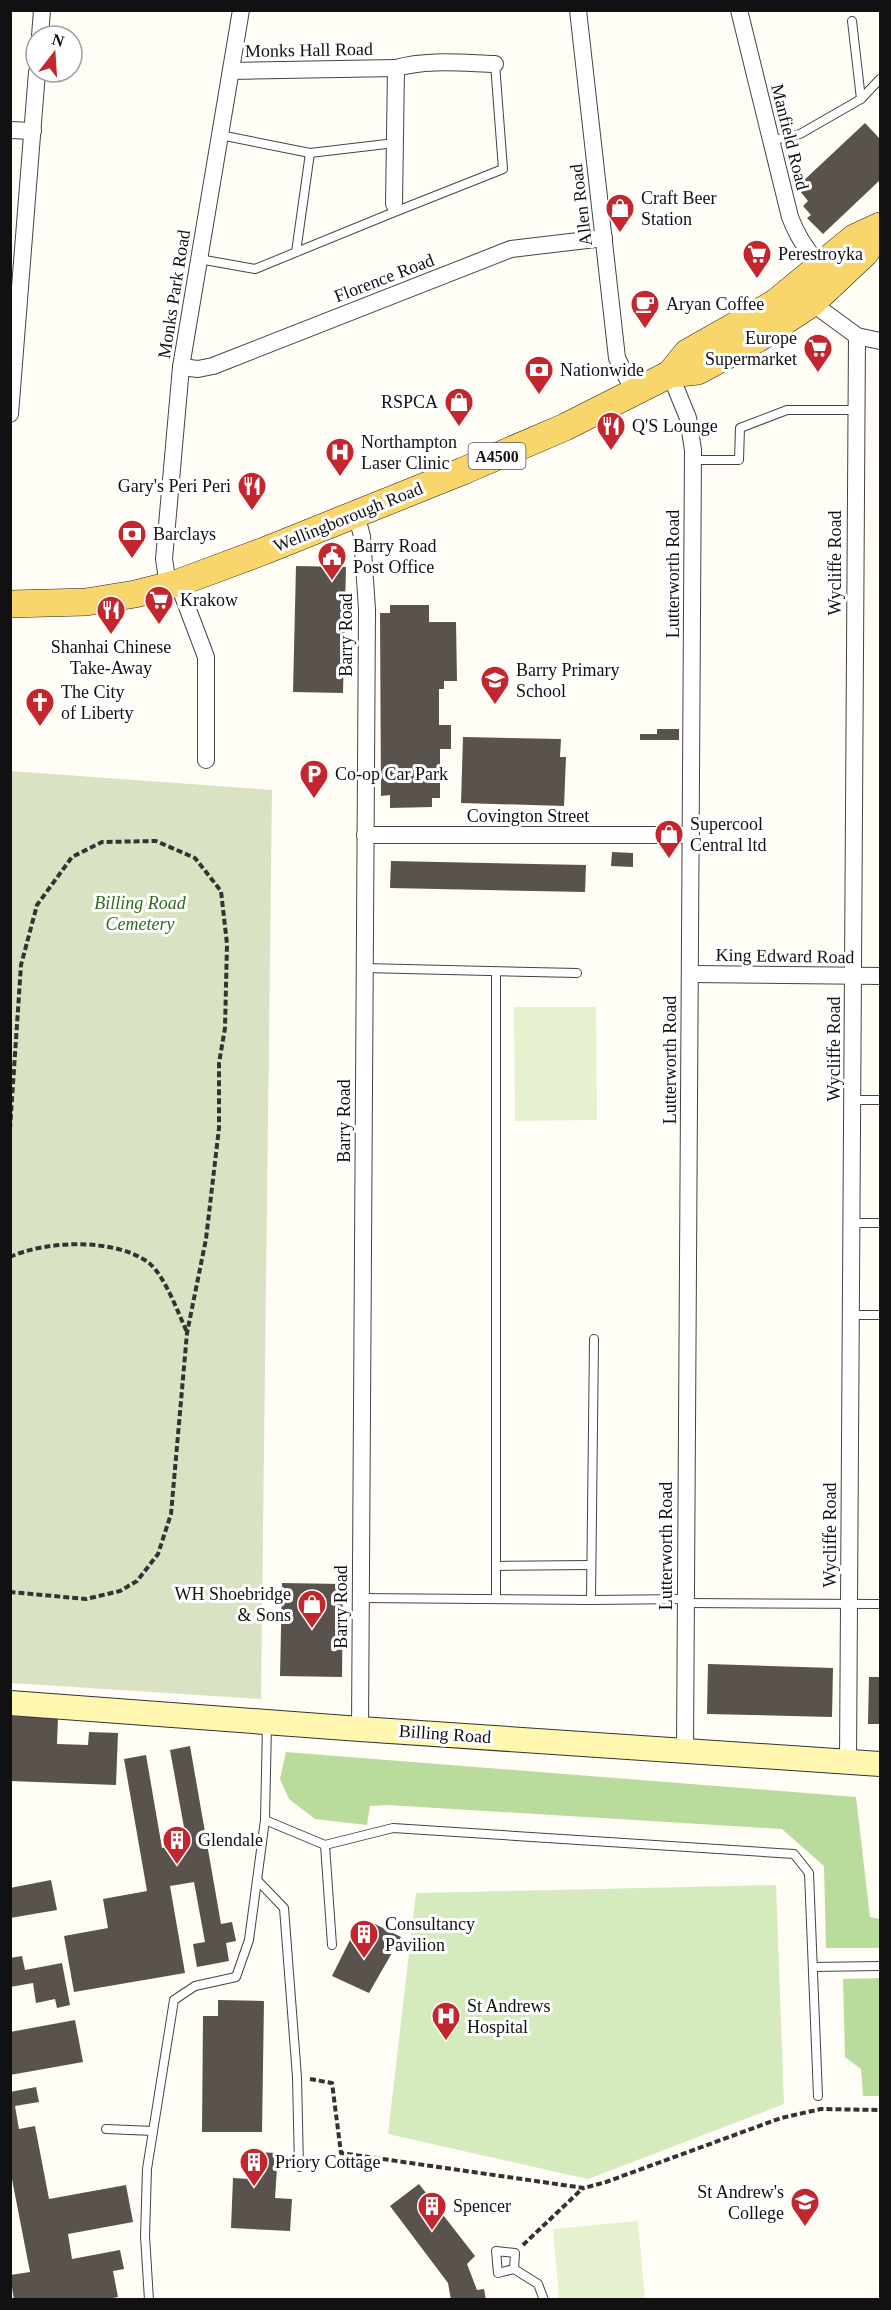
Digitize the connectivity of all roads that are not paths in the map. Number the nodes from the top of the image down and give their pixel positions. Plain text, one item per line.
1 (241, 10) edge
2 (578, 10) edge
3 (740, 10) edge
4 (852, 21) dead end
5 (495, 64) joint
6 (396, 68) junction
7 (231, 71) junction
8 (880, 79) edge
9 (36, 84) edge
10 (861, 99) junction
11 (10, 130) edge
12 (33, 132) junction
13 (220, 135) junction
14 (770, 141) junction
15 (395, 143) junction
16 (310, 153) junction
17 (393, 208) junction
18 (880, 228) edge
19 (604, 238) junction
20 (296, 252) junction
21 (199, 259) junction
22 (820, 265) junction
23 (775, 303) junction
24 (812, 303) junction
25 (857, 336) junction
26 (880, 341) edge
27 (181, 367) junction
28 (670, 374) junction
29 (634, 392) junction
30 (856, 410) junction
31 (10, 414) edge
32 (693, 460) junction
33 (356, 514) junction
34 (173, 584) junction
35 (10, 604) edge
36 (206, 760) dead end
37 (365, 835) junction
38 (691, 835) junction
39 (364, 968) junction
40 (496, 972) junction
41 (577, 973) dead end
42 (690, 974) junction
43 (854, 976) junction
44 (880, 976) edge
45 (853, 1100) junction
46 (880, 1100) edge
47 (852, 1223) junction
48 (880, 1224) edge
49 (851, 1315) junction
50 (880, 1315) edge
51 (594, 1339) dead end
52 (591, 1565) junction
53 (496, 1566) junction
54 (360, 1598) junction
55 (496, 1599) junction
56 (591, 1600) junction
57 (686, 1601) junction
58 (849, 1604) junction
59 (880, 1604) edge
60 (10, 1703) edge
61 (267, 1720) junction
62 (360, 1729) junction
63 (685, 1750) junction
64 (848, 1761) junction
65 (880, 1764) edge
66 (265, 1820) junction
67 (325, 1845) junction
68 (257, 1880) junction
69 (332, 1945) dead end
70 (880, 1966) edge
71 (813, 1967) junction
72 (818, 2096) dead end
73 (106, 2129) dead end
74 (153, 2132) junction
75 (299, 2167) dead end
76 (514, 2269) junction
77 (150, 2300) edge
78 (544, 2300) edge

1 - 7 street, Monks Park Road
2 - 19 street, Allen Road
3 - 14 street, Manfield Road
4 - 10 lane
5 - 6 street
5 - 17 lane
6 - 7 street, Monks Hall Road
6 - 15 street, Monks Hall Road
7 - 13 street, Monks Park Road
8 - 10 lane
9 - 12 street
10 - 14 lane
11 - 12 street
12 - 31 street
13 - 16 lane
13 - 21 street, Monks Park Road
14 - 22 street, Manfield Road
15 - 16 lane
15 - 17 street, Monks Hall Road
16 - 20 lane
17 - 20 lane
18 - 22 main road, Wellingborough Road / A4500
18 - 24 main road, Wellingborough Road / A4500
19 - 27 street, Florence Road
19 - 29 street, Allen Road
20 - 21 lane
21 - 27 street, Monks Park Road
22 - 23 main road, Wellingborough Road / A4500
23 - 24 main road, Wellingborough Road / A4500
23 - 28 main road, Wellingborough Road / A4500
24 - 25 street
24 - 28 main road, Wellingborough Road / A4500
25 - 26 street
25 - 30 street, Wycliffe Road
27 - 34 street, Monks Park Road
28 - 29 main road, Wellingborough Road / A4500
28 - 32 street, Lutterworth Road
29 - 33 main road, Wellingborough Road / A4500
30 - 32 lane
30 - 43 street, Wycliffe Road
32 - 38 street, Lutterworth Road
33 - 34 main road, Wellingborough Road / A4500
33 - 37 street, Barry Road
34 - 35 main road, Wellingborough Road / A4500
34 - 36 street, Monks Park Road
37 - 38 street, Covington Street
37 - 39 street, Barry Road
38 - 42 street, Lutterworth Road
39 - 40 lane
39 - 54 street, Barry Road
40 - 41 lane
40 - 53 lane
42 - 43 street, King Edward Road
42 - 57 street, Lutterworth Road
43 - 44 street, King Edward Road
43 - 45 street, Wycliffe Road
45 - 46 lane
45 - 47 street, Wycliffe Road
47 - 48 lane
47 - 49 street, Wycliffe Road
49 - 50 lane
49 - 58 street, Wycliffe Road
51 - 52 lane
52 - 53 lane
52 - 56 lane
53 - 55 lane
54 - 55 lane
54 - 62 street, Barry Road
55 - 56 lane
56 - 57 lane
57 - 58 lane
57 - 63 street, Lutterworth Road
58 - 59 lane
58 - 64 street, Wycliffe Road
60 - 61 street, Billing Road
61 - 62 street, Billing Road
61 - 66 lane
62 - 63 street, Billing Road
63 - 64 street, Billing Road
64 - 65 street, Billing Road
66 - 67 lane
66 - 68 lane
67 - 69 lane
67 - 71 lane
68 - 74 lane
68 - 75 lane
70 - 71 lane
71 - 72 lane
73 - 74 lane
74 - 77 lane
76 - 76 lane
76 - 78 lane

